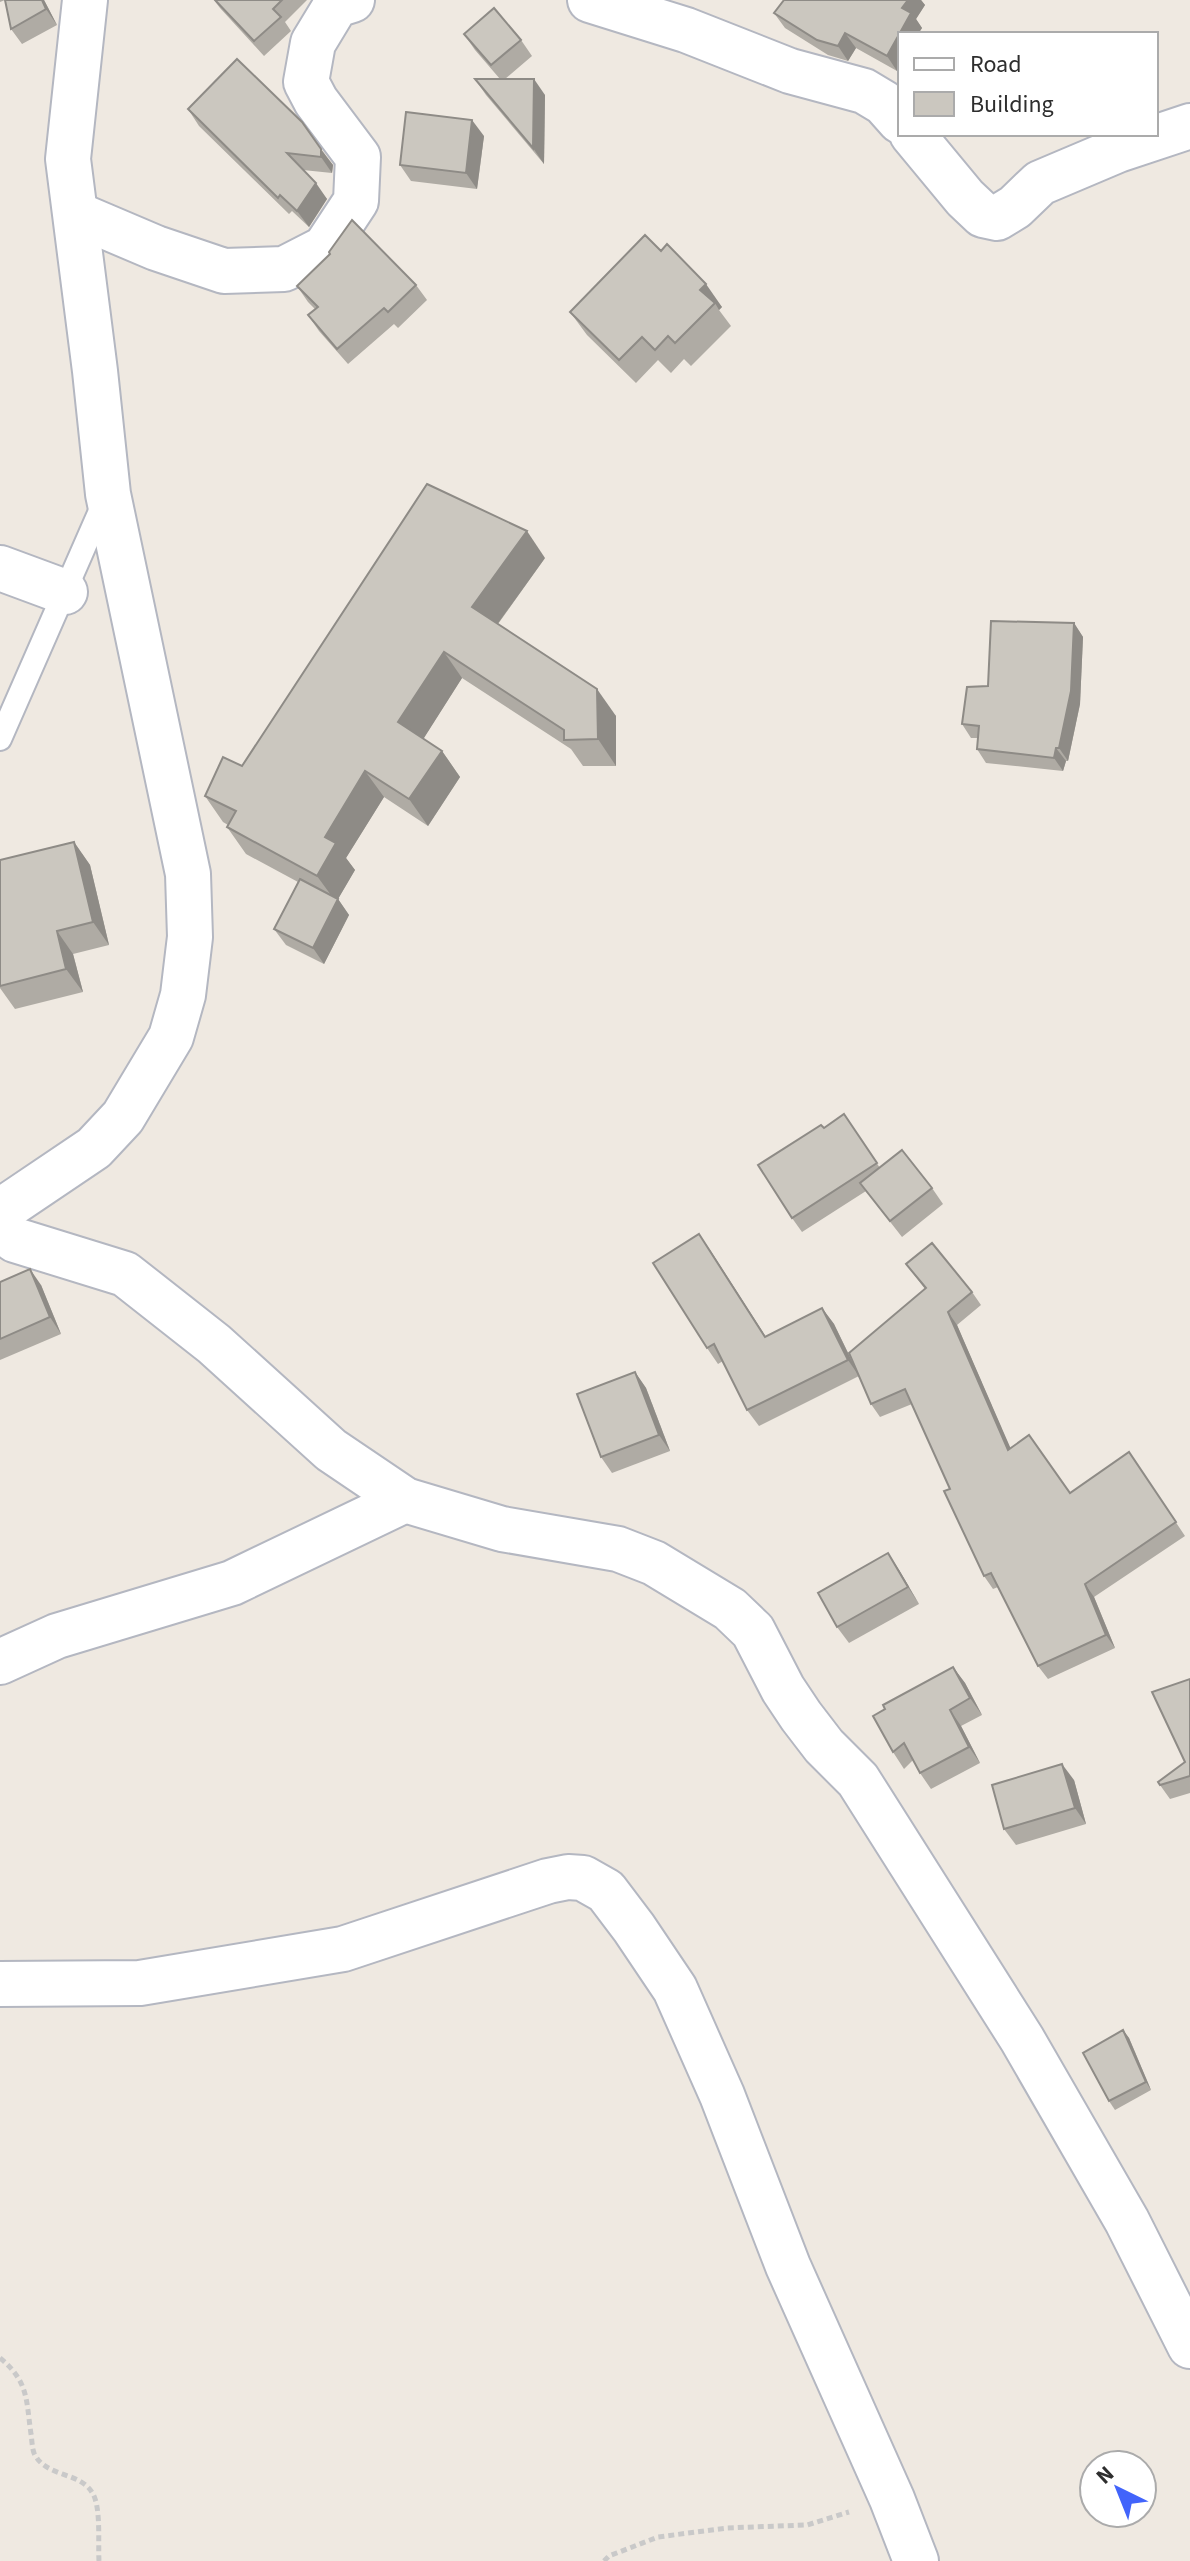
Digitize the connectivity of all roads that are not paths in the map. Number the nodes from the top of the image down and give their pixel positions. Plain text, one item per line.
1 (85, 0) edge
2 (352, 0) edge
3 (590, 0) edge
4 (898, 119) edge
5 (1190, 126) edge
6 (914, 136) edge
7 (76, 214) junction
8 (108, 494) junction
9 (0, 568) edge
10 (65, 592) junction
11 (0, 739) edge
12 (0, 1215) edge
13 (0, 1228) edge
14 (405, 1500) junction
15 (0, 1662) edge
16 (0, 1984) edge
17 (1190, 2346) edge
18 (916, 2561) edge

1 - 7 street
2 - 7 street
3 - 4 street
5 - 6 street
7 - 8 street
8 - 10 lane
8 - 12 street
9 - 10 street
10 - 11 lane
13 - 14 street
14 - 15 street
14 - 17 street
16 - 18 street

